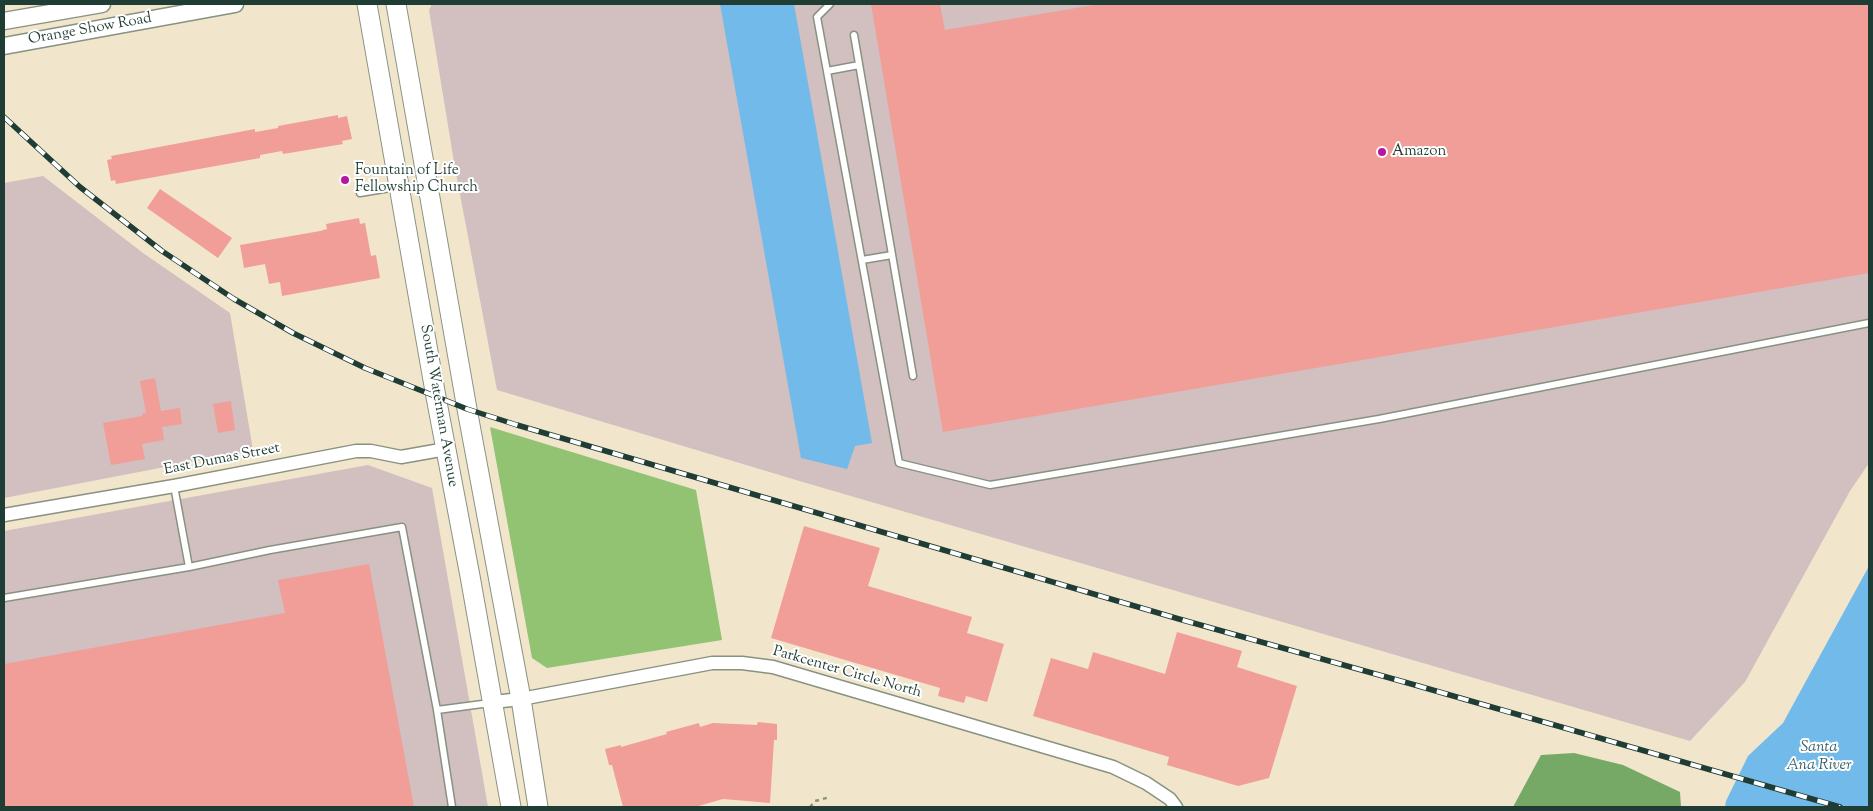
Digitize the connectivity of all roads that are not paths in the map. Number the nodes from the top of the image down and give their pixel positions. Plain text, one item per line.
1 (102, 4) edge
2 (234, 4) edge
3 (367, 4) edge
4 (396, 4) edge
5 (830, 4) edge
6 (4, 21) edge
7 (854, 35) dead end
8 (4, 46) edge
9 (859, 65) junction
10 (827, 71) junction
11 (400, 186) junction
12 (360, 193) dead end
13 (892, 255) junction
14 (862, 260) junction
15 (1869, 322) edge
16 (913, 376) dead end
17 (446, 450) junction
18 (174, 486) junction
19 (4, 515) edge
20 (189, 568) junction
21 (4, 598) edge
22 (521, 699) junction
23 (493, 702) junction
24 (437, 710) junction
25 (452, 807) edge
26 (511, 807) edge
27 (538, 807) edge
28 (1176, 807) edge

1 - 6 main road, Orange Show Road
2 - 8 main road, Orange Show Road
3 - 11 main road, South Waterman Avenue
4 - 22 main road, South Waterman Avenue
5 - 10 lane
7 - 9 lane
9 - 10 lane
9 - 13 lane
10 - 14 lane
11 - 12 lane
11 - 17 main road, South Waterman Avenue
13 - 14 lane
13 - 16 lane
14 - 15 lane
17 - 18 street, East Dumas Street
17 - 23 main road, South Waterman Avenue
18 - 19 street, East Dumas Street
18 - 20 lane
20 - 21 lane
20 - 24 lane
22 - 23 street, Parkcenter Circle North
22 - 27 main road, South Waterman Avenue
22 - 28 street, Parkcenter Circle North
23 - 24 lane
23 - 26 main road, South Waterman Avenue
24 - 25 lane

